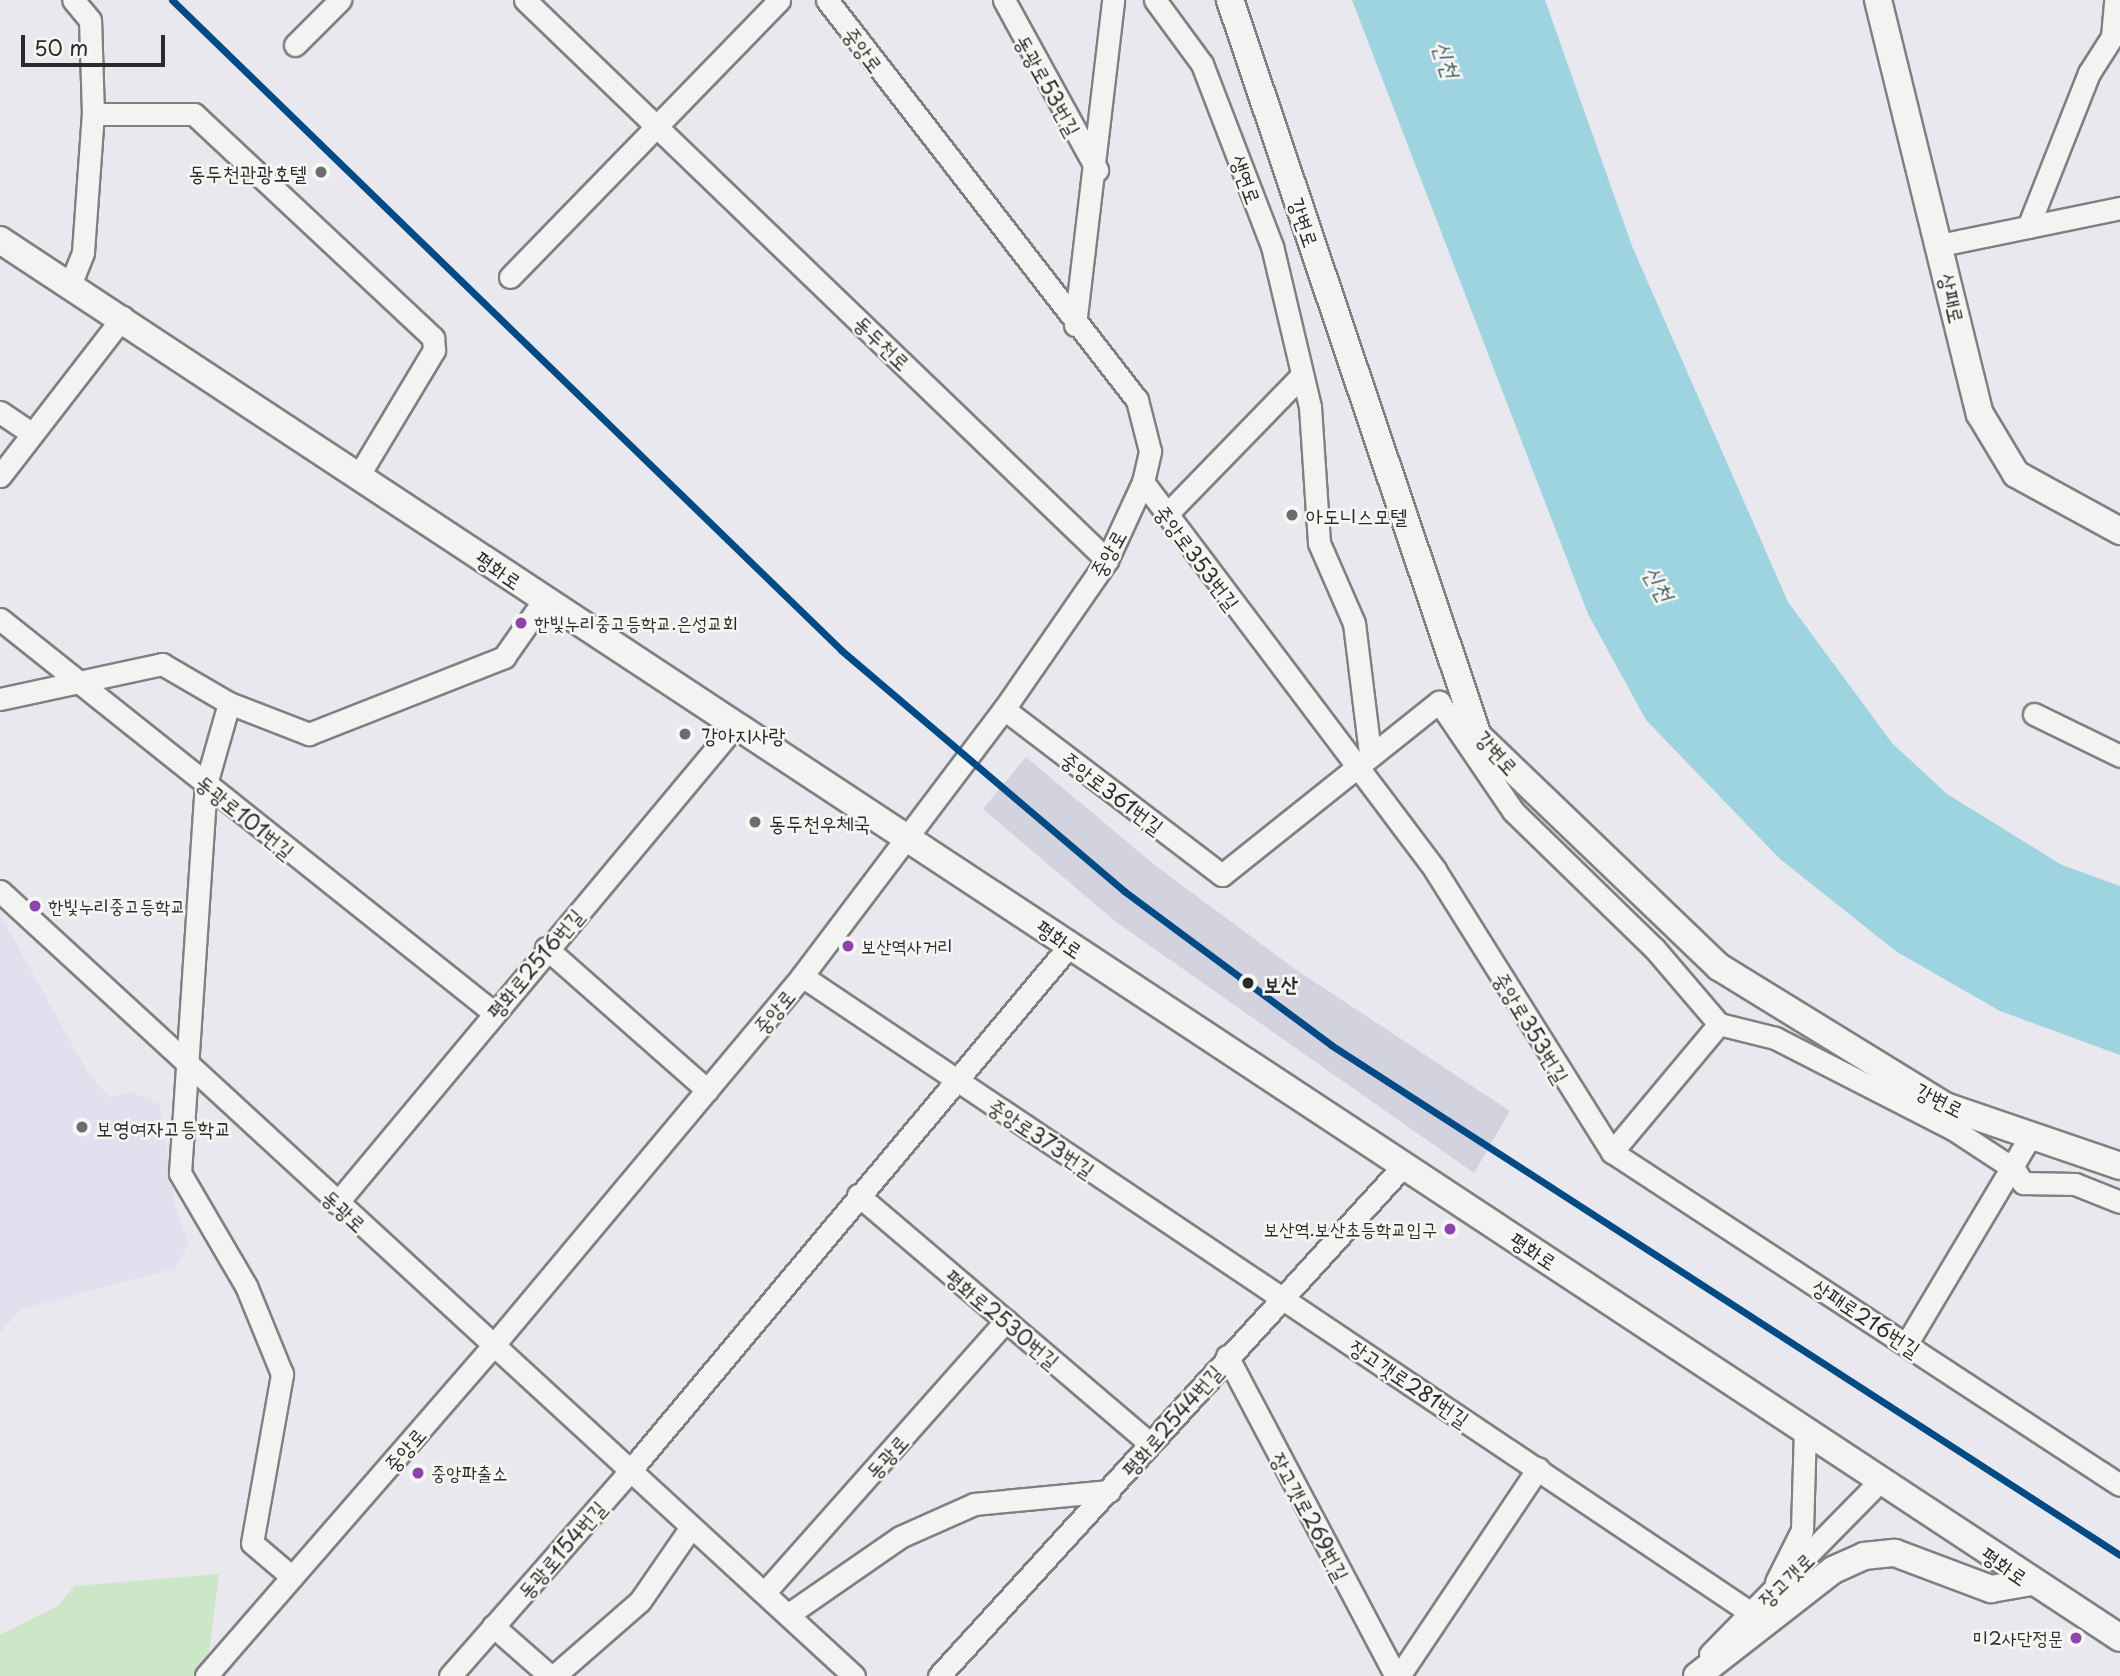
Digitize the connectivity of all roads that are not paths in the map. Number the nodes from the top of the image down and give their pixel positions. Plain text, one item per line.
1 (74, 0) edge
2 (340, 0) edge
3 (525, 0) edge
4 (779, 0) edge
5 (827, 0) edge
6 (1004, 0) edge
7 (1113, 0) edge
8 (1155, 0) edge
9 (1230, 0) edge
10 (1878, 0) edge
11 (2115, 0) edge
12 (295, 45) dead end
13 (93, 114) junction
14 (659, 124) junction
15 (1097, 170) junction
16 (2120, 208) edge
17 (2028, 226) junction
18 (0, 240) edge
19 (1940, 244) junction
20 (510, 277) dead end
21 (70, 285) junction
22 (123, 317) junction
23 (1075, 325) junction
24 (1302, 375) junction
25 (0, 412) edge
26 (31, 433) junction
27 (0, 475) edge
28 (359, 475) junction
29 (1143, 482) junction
30 (1167, 514) junction
31 (2120, 531) edge
32 (1107, 560) junction
33 (544, 600) junction
34 (0, 619) edge
35 (76, 680) junction
36 (0, 699) edge
37 (229, 703) junction
38 (1004, 709) junction
39 (2034, 714) dead end
40 (734, 727) junction
41 (2120, 756) edge
42 (1362, 760) junction
43 (206, 784) junction
44 (910, 838) junction
45 (0, 891) edge
46 (1070, 945) junction
47 (546, 948) junction
48 (802, 976) junction
49 (493, 1012) junction
50 (1720, 1024) junction
51 (187, 1064) junction
52 (953, 1078) junction
53 (707, 1090) junction
54 (2031, 1135) junction
55 (1612, 1152) junction
56 (1404, 1165) junction
57 (2120, 1166) edge
58 (2014, 1169) junction
59 (858, 1195) junction
60 (2120, 1202) edge
61 (337, 1203) junction
62 (1282, 1296) junction
63 (1006, 1321) junction
64 (1907, 1343) junction
65 (492, 1347) junction
66 (1227, 1356) junction
67 (1805, 1430) junction
68 (1148, 1442) junction
69 (1538, 1468) junction
70 (629, 1472) junction
71 (1880, 1481) junction
72 (2120, 1485) edge
73 (1108, 1491) junction
74 (691, 1527) junction
75 (292, 1577) junction
76 (2031, 1582) junction
77 (1773, 1589) junction
78 (765, 1592) junction
79 (1751, 1612) junction
80 (789, 1614) junction
81 (494, 1626) junction
82 (2120, 1638) edge
83 (206, 1676) edge
84 (450, 1676) edge
85 (552, 1676) edge
86 (854, 1676) edge
87 (939, 1676) edge
88 (1398, 1676) edge
89 (1688, 1676) edge
90 (1697, 1676) edge

1 - 13 street
2 - 12 street
3 - 14 street, 동두천로
4 - 14 street
5 - 23 street, 중앙로
6 - 15 street, 동광로53번길
7 - 15 street
8 - 24 street, 생연로
9 - 54 main road, 강변로
10 - 19 main road, 상패로
11 - 17 street
13 - 21 street
13 - 28 street
14 - 20 street
14 - 32 street, 동두천로
15 - 23 street
16 - 17 street
17 - 19 street
18 - 21 main road, 평화로
19 - 31 main road, 상패로
21 - 22 main road, 평화로
22 - 26 street
22 - 28 main road, 평화로
23 - 29 street, 중앙로
24 - 30 street
24 - 42 street
25 - 26 street
26 - 27 street
28 - 33 main road, 평화로
29 - 30 street, 중앙로353번길
29 - 32 street, 중앙로
30 - 42 street, 중앙로353번길
32 - 38 street, 중앙로
33 - 37 street
33 - 40 main road, 평화로
34 - 35 street, 동광로101번길
35 - 36 street
35 - 37 street
35 - 43 street, 동광로101번길
37 - 43 street
38 - 42 street, 중앙로361번길
38 - 44 street, 중앙로
39 - 41 street
40 - 44 main road, 평화로
40 - 47 street, 평화로2516번길
42 - 50 street
42 - 55 street, 중앙로353번길
43 - 49 street, 동광로101번길
43 - 51 street
44 - 46 main road, 평화로
44 - 48 street, 중앙로
45 - 51 street, 동광로
46 - 52 street
46 - 56 main road, 평화로
47 - 49 street, 평화로2516번길
47 - 53 street
48 - 52 street, 중앙로373번길
48 - 53 street, 중앙로
49 - 61 street, 평화로2516번길
50 - 55 street
50 - 58 street
51 - 61 street, 동광로
51 - 75 street
52 - 59 street
52 - 62 street, 중앙로373번길
53 - 65 street, 중앙로
54 - 57 main road, 강변로
54 - 58 street
55 - 64 street, 상패로216번길
56 - 62 street, 평화로2544번길
56 - 67 main road, 평화로
58 - 60 street
58 - 64 street
59 - 63 street, 평화로2530번길
59 - 70 street
61 - 65 street, 동광로
62 - 66 street, 평화로2544번길
62 - 69 street, 장고갯로281번길
63 - 68 street, 평화로2530번길
63 - 78 street, 동광로
64 - 72 street, 상패로216번길
65 - 70 street, 동광로
65 - 75 street, 중앙로
66 - 68 street, 평화로2544번길
66 - 88 street, 장고갯로269번길
67 - 71 main road, 평화로
67 - 77 street
68 - 73 street, 평화로2544번길
69 - 79 street, 장고갯로281번길
69 - 88 street, 장고갯로269번길
70 - 74 street, 동광로
70 - 81 street, 동광로154번길
71 - 76 main road, 평화로
71 - 77 street, 장고갯로
73 - 80 street
73 - 87 street, 평화로2544번길
74 - 78 street, 동광로
74 - 85 street
75 - 83 street, 중앙로
76 - 82 main road, 평화로
76 - 90 main road
77 - 79 street, 장고갯로
78 - 80 street, 동광로
79 - 89 street, 장고갯로
80 - 86 street, 동광로
81 - 84 street, 동광로154번길
81 - 85 street

